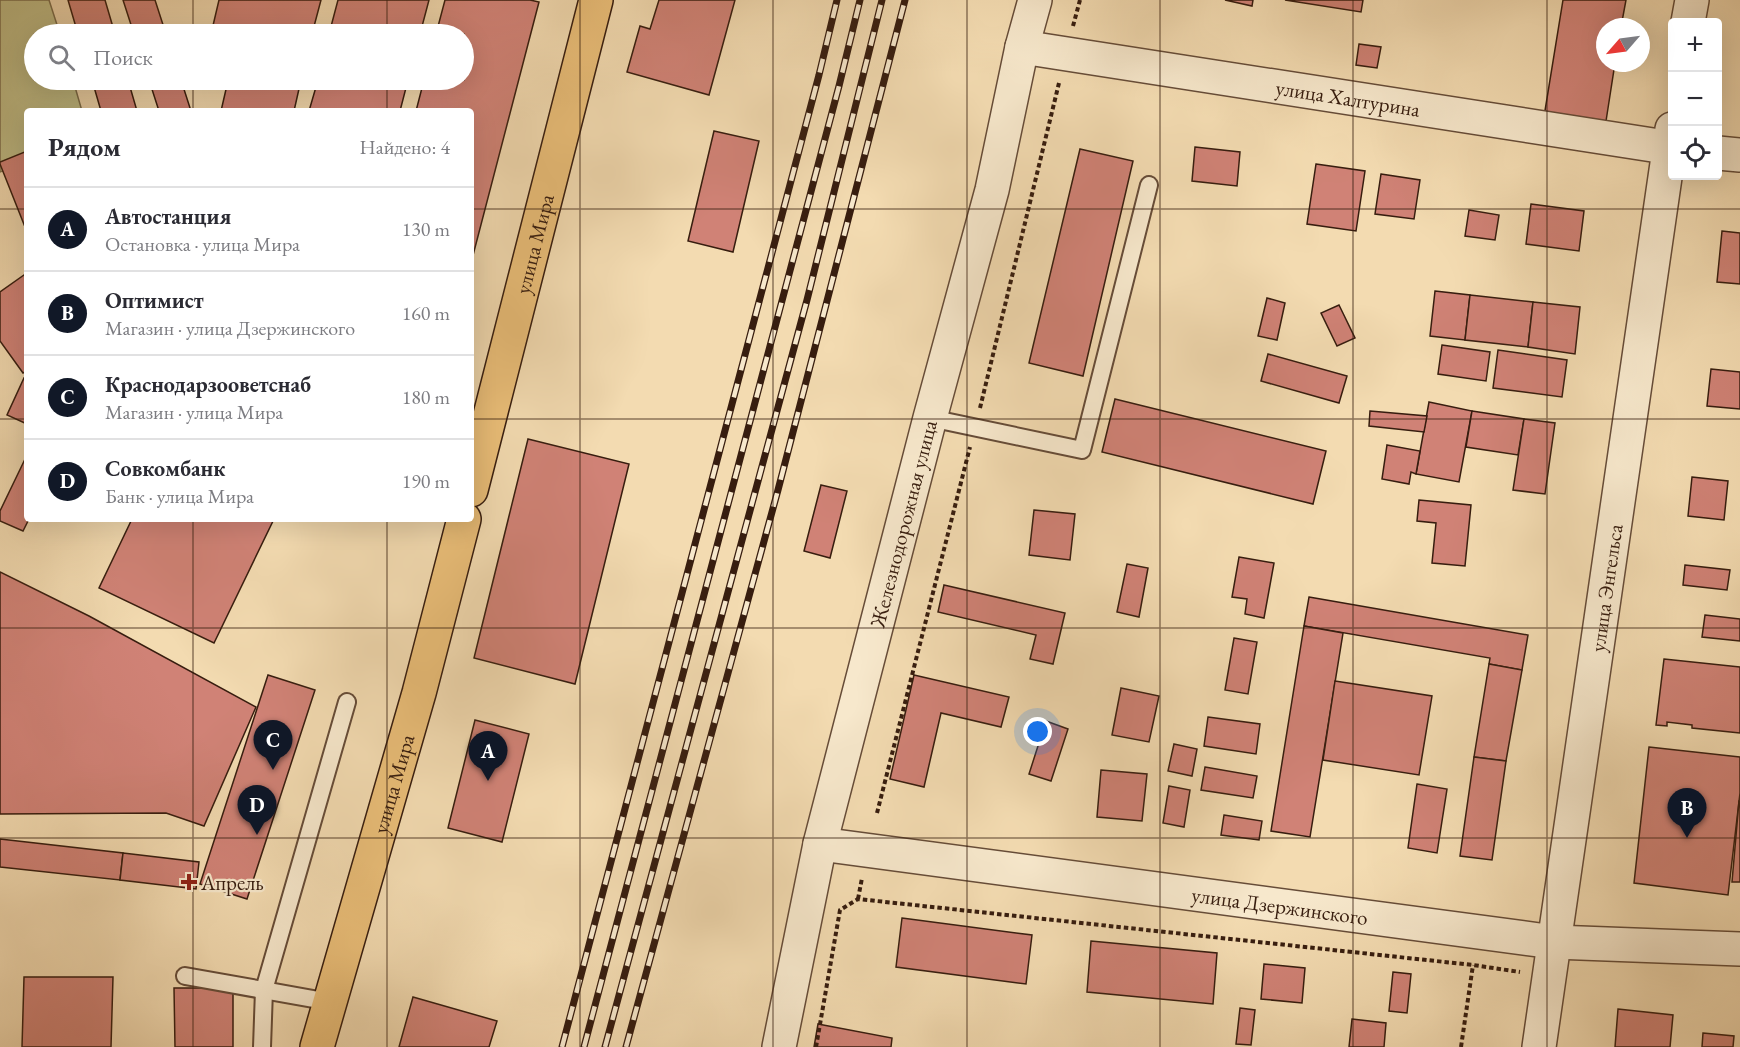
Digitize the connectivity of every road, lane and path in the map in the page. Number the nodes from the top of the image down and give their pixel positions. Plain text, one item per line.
1 (596, 0) edge
2 (1035, 0) edge
3 (1692, 0) edge
4 (1689, 18) edge
5 (1022, 47) junction
6 (1668, 141) edge
7 (1722, 153) edge
8 (1740, 155) edge
9 (1668, 169) edge
10 (1149, 186) dead end
11 (930, 418) junction
12 (474, 478) edge
13 (463, 522) edge
14 (347, 702) dead end
15 (820, 844) junction
16 (1554, 942) junction
17 (1740, 949) edge
18 (1473, 964) junction
19 (1521, 972) dead end
20 (185, 976) dead end
21 (264, 990) junction
22 (330, 1002) junction
23 (262, 1047) edge
24 (317, 1047) edge
25 (779, 1047) edge
26 (816, 1047) edge
27 (1461, 1047) edge
28 (1539, 1047) edge

1 - 12 main road, улица Мира
2 - 5 street, Железнодорожная улица
3 - 4 street
5 - 6 street, улица Халтурина
5 - 11 street, Железнодорожная улица
7 - 8 street
9 - 16 street, улица Энгельса
10 - 11 lane
11 - 15 street, Железнодорожная улица
13 - 22 main road, улица Мира
14 - 21 lane
15 - 16 street, улица Дзержинского
15 - 25 street, Железнодорожная улица
16 - 17 street, улица Дзержинского
16 - 28 street, улица Энгельса
18 - 19 path
18 - 26 path
18 - 27 path
20 - 21 lane
21 - 22 lane
21 - 23 lane
22 - 24 main road, улица Мира

